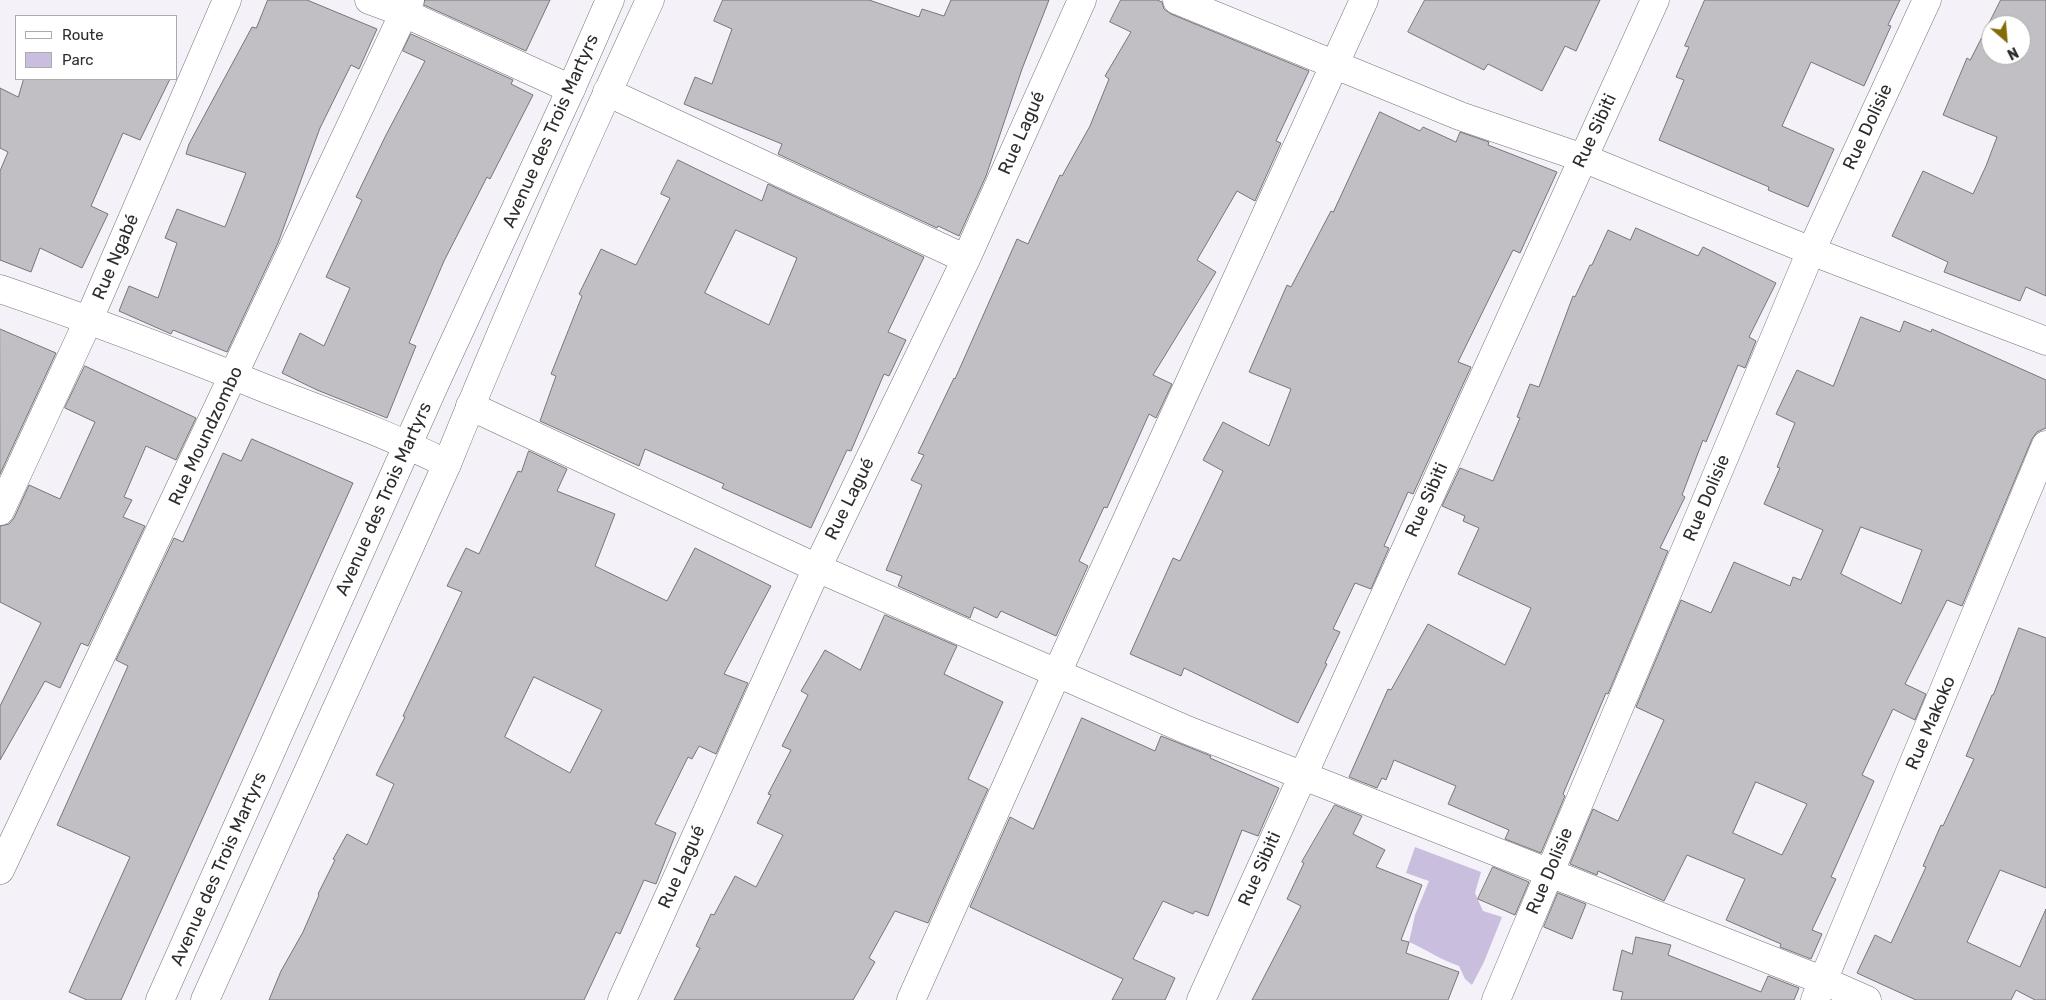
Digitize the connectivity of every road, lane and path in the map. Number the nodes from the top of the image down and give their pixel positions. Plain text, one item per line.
1 (227, 0) edge
2 (369, 0) edge
3 (610, 0) edge
4 (650, 0) edge
5 (1082, 0) edge
6 (1177, 0) edge
7 (1364, 0) edge
8 (1655, 0) edge
9 (1927, 0) edge
10 (407, 7) edge
11 (1334, 65) junction
12 (571, 89) junction
13 (607, 92) junction
14 (1583, 158) junction
15 (1811, 251) junction
16 (966, 259) junction
17 (0, 289) edge
18 (89, 319) junction
19 (2046, 341) edge
20 (234, 376) junction
21 (470, 406) junction
22 (408, 444) junction
23 (2046, 446) edge
24 (447, 464) junction
25 (0, 511) edge
26 (817, 568) junction
27 (1056, 674) junction
28 (1302, 775) junction
29 (0, 870) edge
30 (1549, 873) junction
31 (1819, 990) edge
32 (160, 1000) edge
33 (205, 1000) edge
34 (622, 1000) edge
35 (911, 1000) edge
36 (1201, 1000) edge
37 (1496, 1000) edge
38 (1867, 1000) edge

1 - 18 street, Rue Ngabé
2 - 10 street
3 - 12 street, Avenue des Trois Martyrs
4 - 13 street, Avenue des Trois Martyrs
5 - 16 street, Rue Lagué
6 - 11 street
7 - 11 street
8 - 14 street, Rue Sibiti
9 - 15 street, Rue Dolisie
10 - 12 street
10 - 20 street, Rue Moundzombo
11 - 14 street
11 - 27 street
12 - 22 street, Avenue des Trois Martyrs
13 - 16 street
13 - 21 street, Avenue des Trois Martyrs
14 - 15 street
14 - 28 street, Rue Sibiti
15 - 19 street
15 - 30 street, Rue Dolisie
16 - 26 street, Rue Lagué
17 - 18 street
18 - 20 street
18 - 25 street, Rue Ngabé
20 - 22 street
20 - 29 street, Rue Moundzombo
21 - 24 street, Avenue des Trois Martyrs
21 - 26 street
22 - 24 street
22 - 32 street, Avenue des Trois Martyrs
23 - 31 street, Rue Makoko
24 - 33 street, Avenue des Trois Martyrs
26 - 27 street
26 - 34 street, Rue Lagué
27 - 28 street
27 - 35 street
28 - 30 street
28 - 36 street, Rue Sibiti
30 - 31 street
30 - 37 street, Rue Dolisie
31 - 38 street

